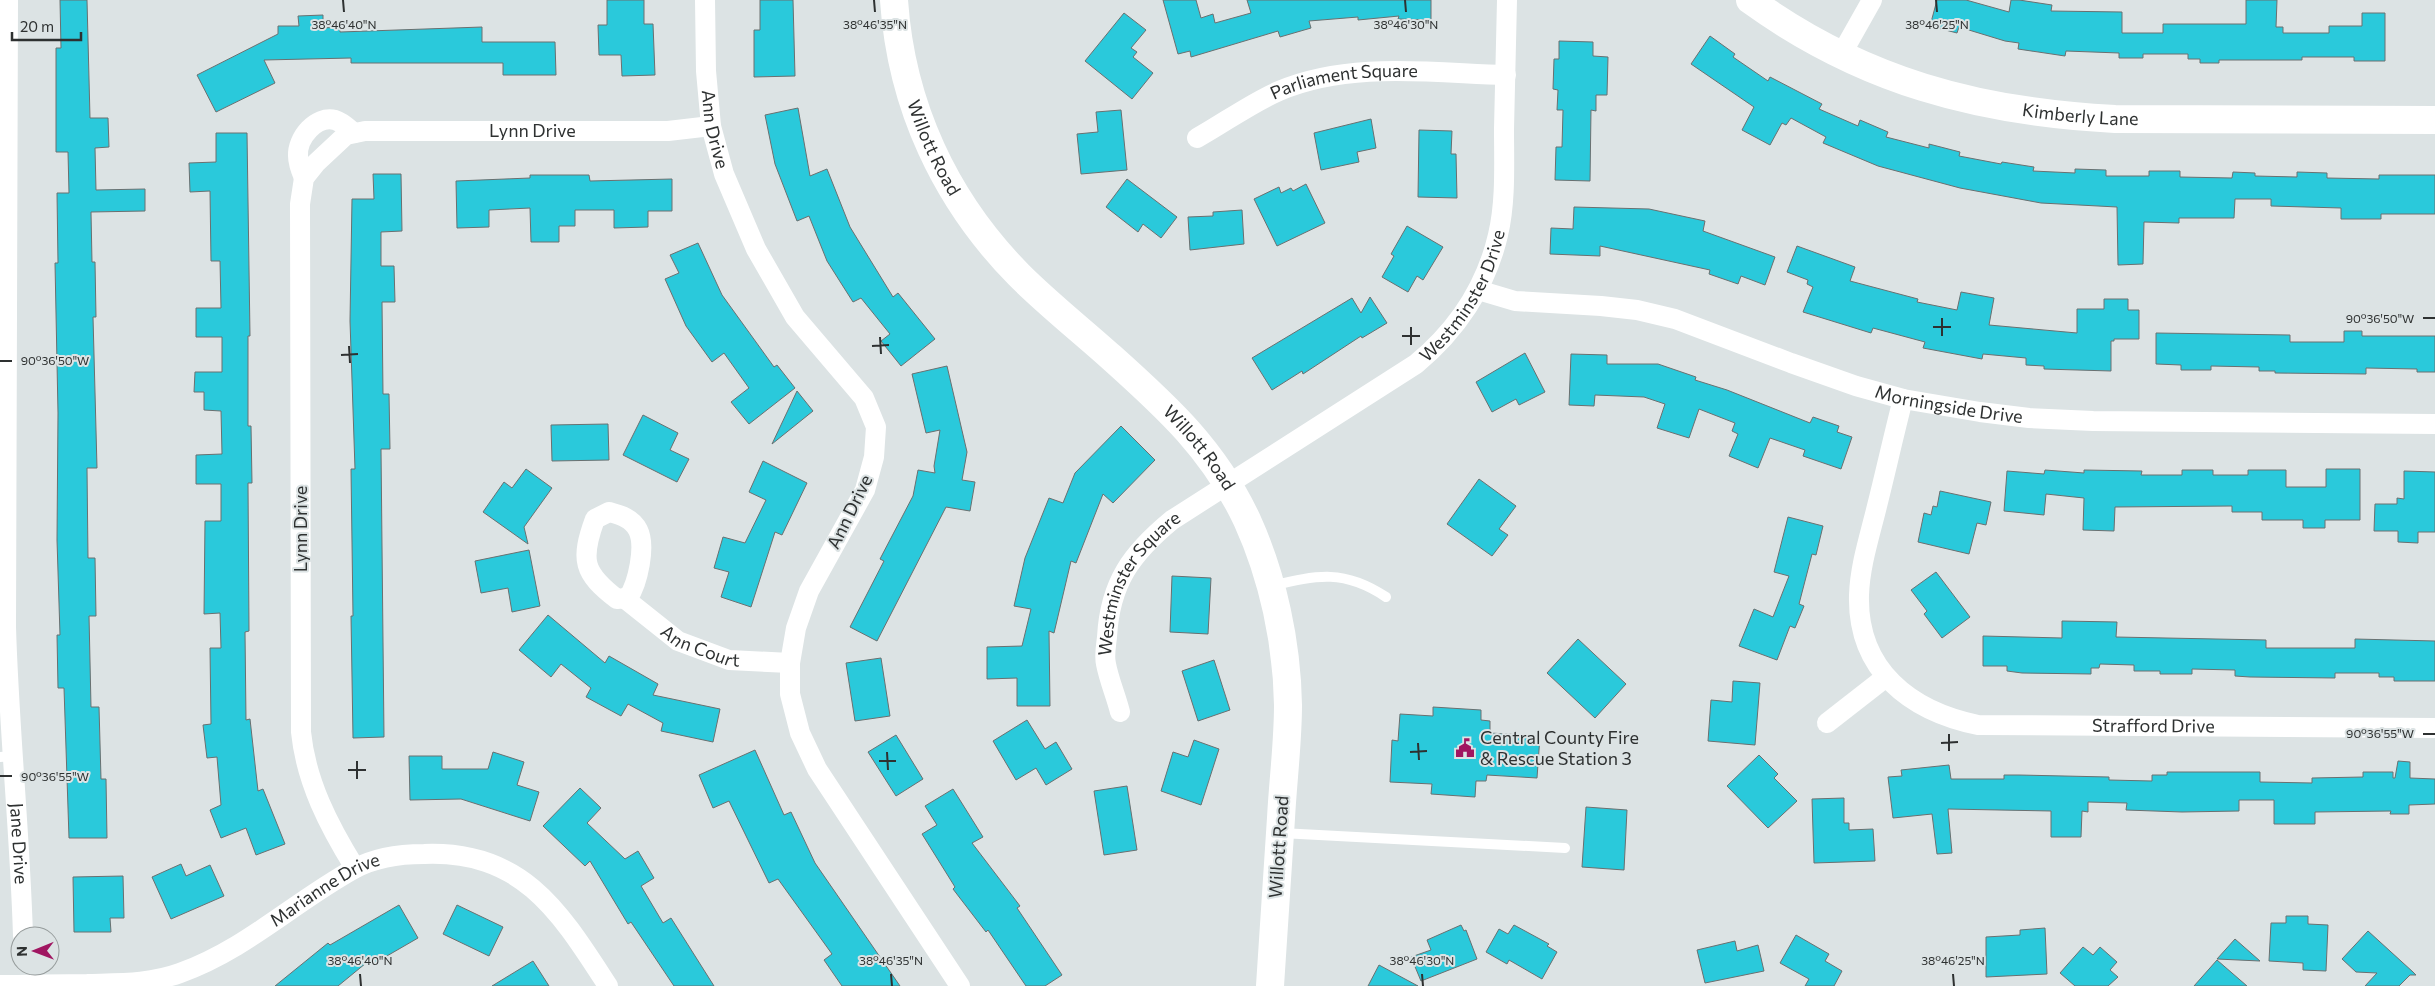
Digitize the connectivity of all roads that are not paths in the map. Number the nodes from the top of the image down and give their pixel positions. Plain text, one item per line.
1 (8, 0) edge
2 (705, 0) edge
3 (894, 0) edge
4 (1508, 0) edge
5 (1750, 0) edge
6 (1872, 0) edge
7 (1841, 55) junction
8 (1506, 75) junction
9 (2435, 120) edge
10 (711, 126) junction
11 (354, 133) junction
12 (1197, 138) dead end
13 (304, 178) junction
14 (1478, 290) junction
15 (1903, 399) junction
16 (2435, 424) edge
17 (1230, 485) junction
18 (1270, 586) junction
19 (1386, 597) dead end
20 (624, 598) dead end
21 (790, 663) junction
22 (1886, 677) junction
23 (1120, 712) dead end
24 (1827, 723) dead end
25 (2435, 728) edge
26 (6, 756) edge
27 (1280, 833) junction
28 (1566, 848) dead end
29 (355, 868) junction
30 (22, 926) edge
31 (25, 979) edge
32 (0, 985) edge
33 (608, 986) edge
34 (960, 986) edge
35 (1270, 986) edge

1 - 26 street, Jane Drive
2 - 10 street, Ann Drive
3 - 17 main road, Willott Road
4 - 8 street, Westminster Drive
5 - 7 main road, Kimberly Lane
6 - 7 street
7 - 9 main road, Kimberly Lane
8 - 12 street, Parliament Square
8 - 14 street, Westminster Drive
10 - 11 street, Lynn Drive
10 - 21 street, Ann Drive
11 - 13 street, Lynn Drive
11 - 13 street, Lynn Drive
13 - 29 street, Lynn Drive
14 - 15 street, Morningside Drive
14 - 17 street, Westminster Drive
15 - 16 street, Morningside Drive
15 - 22 street, Strafford Drive
17 - 18 main road, Willott Road
17 - 23 street, Westminster Square
18 - 19 lane
18 - 27 main road, Willott Road
20 - 21 street, Ann Court
21 - 34 street, Ann Drive
22 - 24 street
22 - 25 street, Strafford Drive
26 - 30 street, Jane Drive
27 - 28 lane
27 - 35 main road, Willott Road
29 - 31 street, Marianne Drive
29 - 33 street, Marianne Drive
31 - 32 street, Marianne Drive

